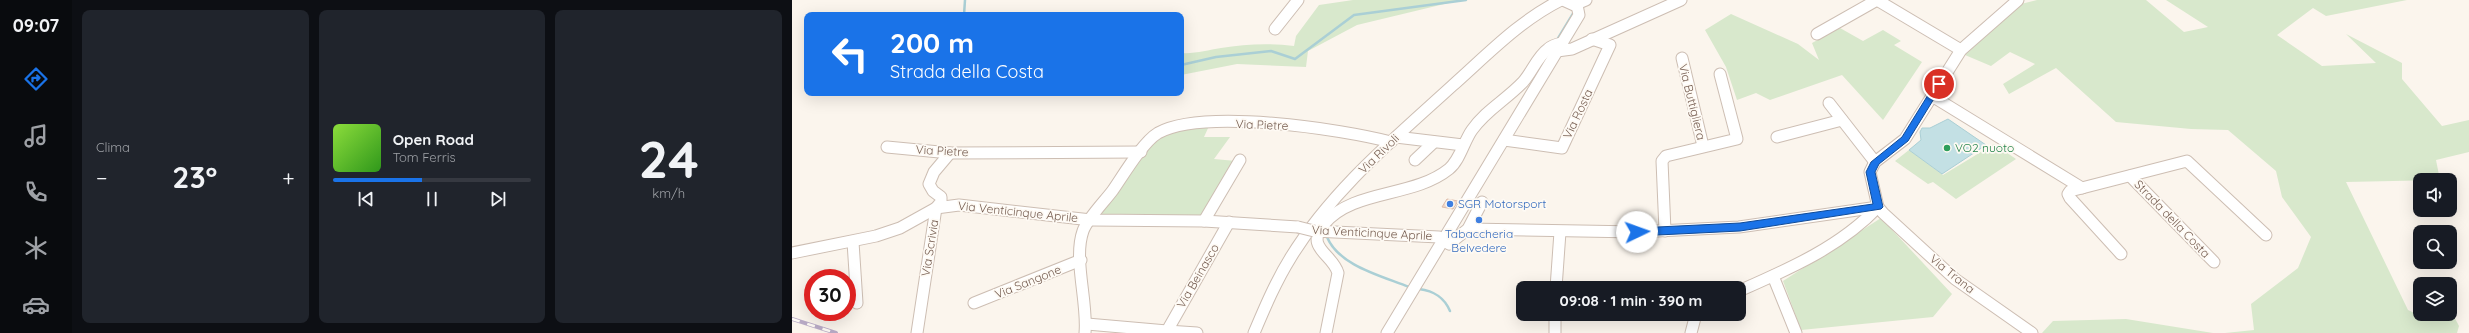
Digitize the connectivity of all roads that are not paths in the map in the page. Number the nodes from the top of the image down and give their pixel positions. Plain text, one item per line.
1 (1298, 0) edge
2 (1586, 0) edge
3 (1682, 0) edge
4 (1877, 0) edge
5 (1568, 2) edge
6 (2011, 2) edge
7 (1275, 28) dead end
8 (1816, 34) dead end
9 (1592, 39) junction
10 (1559, 47) junction
11 (1961, 50) junction
12 (1682, 58) dead end
13 (1720, 74) dead end
14 (1932, 96) junction
15 (1829, 103) dead end
16 (1842, 120) junction
17 (1777, 137) dead end
18 (1394, 140) junction
19 (1504, 140) junction
20 (1434, 142) junction
21 (1463, 145) junction
22 (1703, 146) junction
23 (887, 147) dead end
24 (1141, 152) junction
25 (950, 153) junction
26 (1240, 160) dead end
27 (1415, 160) dead end
28 (1875, 162) junction
29 (2130, 176) junction
30 (2082, 188) junction
31 (1468, 200) junction
32 (1482, 202) dead end
33 (1878, 207) junction
34 (936, 208) junction
35 (1091, 220) junction
36 (1204, 221) junction
37 (1229, 222) junction
38 (1468, 229) junction
39 (1665, 231) junction
40 (1317, 232) junction
41 (1560, 232) junction
42 (2266, 235) dead end
43 (1444, 240) junction
44 (853, 242) junction
45 (792, 253) edge
46 (2121, 254) dead end
47 (1082, 260) junction
48 (2214, 262) dead end
49 (1773, 276) junction
50 (1556, 281) edge
51 (1746, 288) edge
52 (857, 302) dead end
53 (974, 303) dead end
54 (1555, 321) edge
55 (1694, 321) edge
56 (1086, 328) edge
57 (1168, 331) junction
58 (917, 333) edge
59 (1197, 333) edge
60 (1254, 333) edge
61 (1326, 333) edge
62 (1387, 333) edge
63 (1555, 333) edge
64 (1690, 333) edge
65 (1796, 333) edge
66 (2032, 333) edge

1 - 7 street
2 - 5 street, Via Rivoli
3 - 9 street
4 - 8 street
4 - 11 street
5 - 10 street
5 - 18 street, Via Rivoli
6 - 11 street
9 - 10 street
9 - 19 street, Via Rosta
10 - 19 street
10 - 21 street
11 - 14 street
12 - 22 street, Via Buttigliera
13 - 22 street, Via Buttigliera
14 - 28 street
14 - 30 street
15 - 16 street
16 - 17 street
16 - 28 street
18 - 20 street, Via Pietre
18 - 24 street, Via Pietre
18 - 60 street, Via Rivoli
19 - 31 street
20 - 21 street, Via Pietre
20 - 27 street
21 - 40 street
22 - 39 street, Via Buttigliera
23 - 25 street, Via Pietre
24 - 25 street, Via Pietre
24 - 35 street, Via Pietre
25 - 34 street, Via Scrivia
26 - 36 street
28 - 33 street
29 - 30 street, Strada della Costa
29 - 42 street, Strada della Costa
29 - 48 street, Strada della Costa
30 - 46 street, Strada della Costa
31 - 38 street
31 - 43 street
32 - 38 street
33 - 39 street
33 - 49 street
33 - 66 street, Via Trana
34 - 35 street, Via Venticinque Aprile
34 - 44 street, Via Venticinque Aprile
34 - 58 street, Via Scrivia
35 - 36 street, Via Venticinque Aprile
35 - 47 street, Via Pietre
36 - 37 street, Via Venticinque Aprile
37 - 40 street, Via Venticinque Aprile, bridge
37 - 57 street, Via Beinasco
38 - 41 street
38 - 43 street
39 - 41 street
40 - 43 street, Via Venticinque Aprile
40 - 61 street
41 - 50 street
43 - 62 street
44 - 45 street, Via Venticinque Aprile
44 - 52 street
47 - 53 street, Via Sangone
47 - 56 street, Via Pietre
49 - 51 street
49 - 65 street
54 - 63 street
55 - 64 street
56 - 57 street
57 - 59 street

